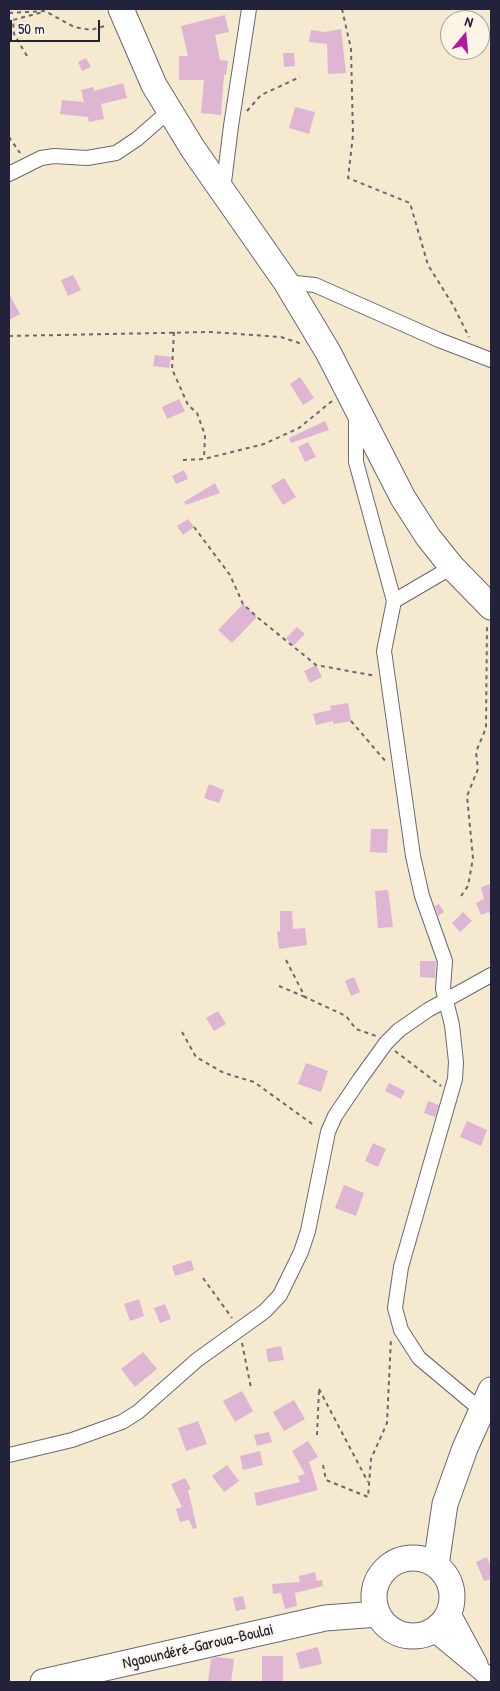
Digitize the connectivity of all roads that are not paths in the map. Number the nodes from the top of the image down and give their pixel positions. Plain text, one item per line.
1 (249, 9) edge
2 (123, 15) edge
3 (169, 110) junction
4 (9, 174) edge
5 (223, 190) junction
6 (286, 282) junction
7 (485, 358) edge
8 (352, 398) junction
9 (452, 567) junction
10 (394, 601) junction
11 (489, 606) edge
12 (491, 975) edge
13 (446, 1001) junction
14 (486, 1400) edge
15 (9, 1455) edge
16 (445, 1504) junction
17 (412, 1558) junction
18 (436, 1565) junction
19 (375, 1585) junction
20 (450, 1612) junction
21 (378, 1614) junction
22 (325, 1618) junction
23 (433, 1631) junction
24 (486, 1673) edge
25 (43, 1682) edge

1 - 5 street
2 - 3 highway
3 - 4 street
3 - 5 highway
5 - 6 highway
6 - 7 street
6 - 8 highway
8 - 9 highway
8 - 10 street
9 - 10 street
9 - 11 highway
10 - 13 street
12 - 13 street
13 - 14 street
13 - 15 street
14 - 16 highway
16 - 17 highway
16 - 18 highway
17 - 18 highway
17 - 19 highway
18 - 20 highway
19 - 21 highway
19 - 22 highway, Ngaoundéré-Garoua-Boulai
20 - 23 highway
20 - 24 street
21 - 22 highway, Ngaoundéré-Garoua-Boulai
21 - 23 highway
22 - 25 highway, Ngaoundéré-Garoua-Boulai
23 - 24 street

